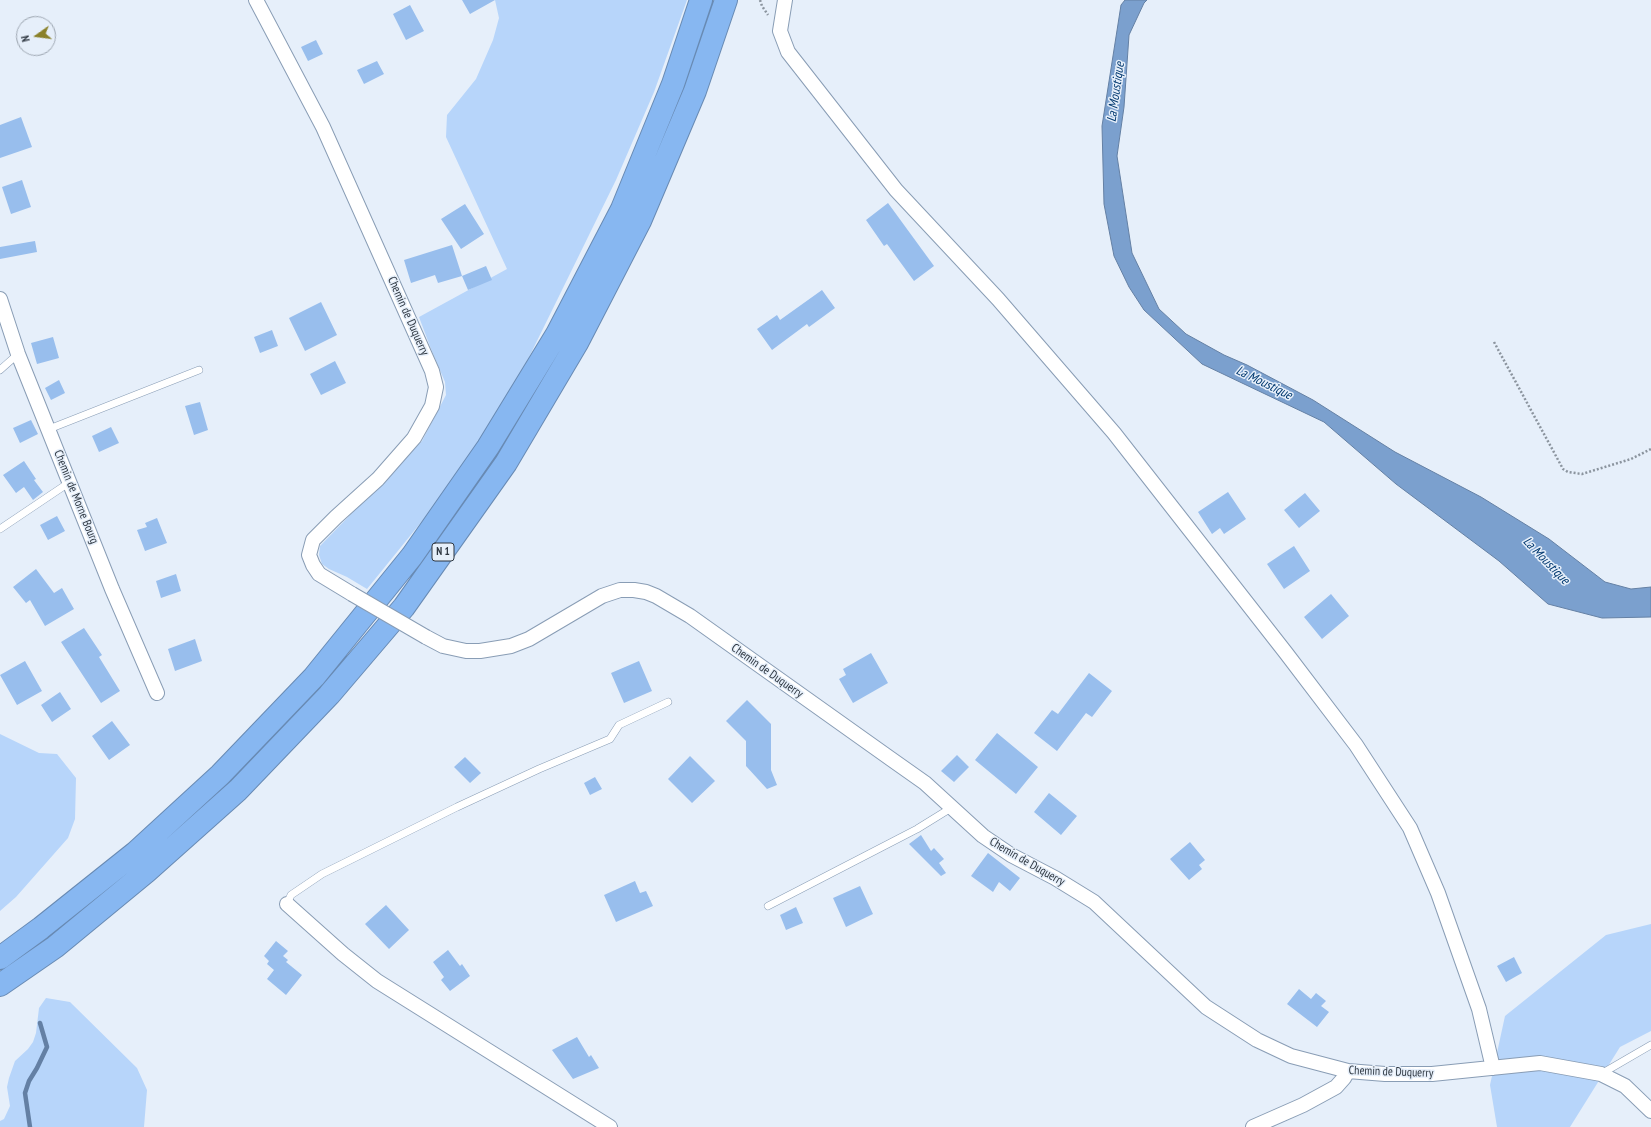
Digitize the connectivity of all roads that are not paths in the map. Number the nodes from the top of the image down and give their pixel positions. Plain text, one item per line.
1 (256, 0) edge
2 (701, 0) edge
3 (726, 0) edge
4 (785, 0) edge
5 (0, 299) edge
6 (18, 354) junction
7 (0, 370) edge
8 (199, 370) dead end
9 (49, 430) junction
10 (70, 482) junction
11 (0, 529) edge
12 (157, 693) dead end
13 (668, 702) dead end
14 (951, 808) junction
15 (288, 904) joint
16 (768, 906) dead end
17 (0, 958) edge
18 (0, 985) edge
19 (1651, 1045) edge
20 (1493, 1068) junction
21 (1348, 1071) junction
22 (1601, 1074) junction
23 (1651, 1111) edge
24 (610, 1127) edge
25 (1253, 1127) edge

1 - 14 street, Chemin de Duquerry, bridge
2 - 17 highway, N 1
3 - 18 highway, N 1
4 - 20 street
5 - 6 street, Chemin de Morne Bourg
6 - 7 lane
6 - 9 street, Chemin de Morne Bourg
8 - 9 lane
9 - 10 street, Chemin de Morne Bourg
10 - 11 lane
10 - 12 street, Chemin de Morne Bourg
13 - 15 lane
14 - 16 lane
14 - 21 street, Chemin de Duquerry
15 - 24 street
19 - 22 lane
20 - 21 street, Chemin de Duquerry
20 - 22 street, Chemin de Duquerry
21 - 25 street
22 - 23 street, Chemin de Duquerry

